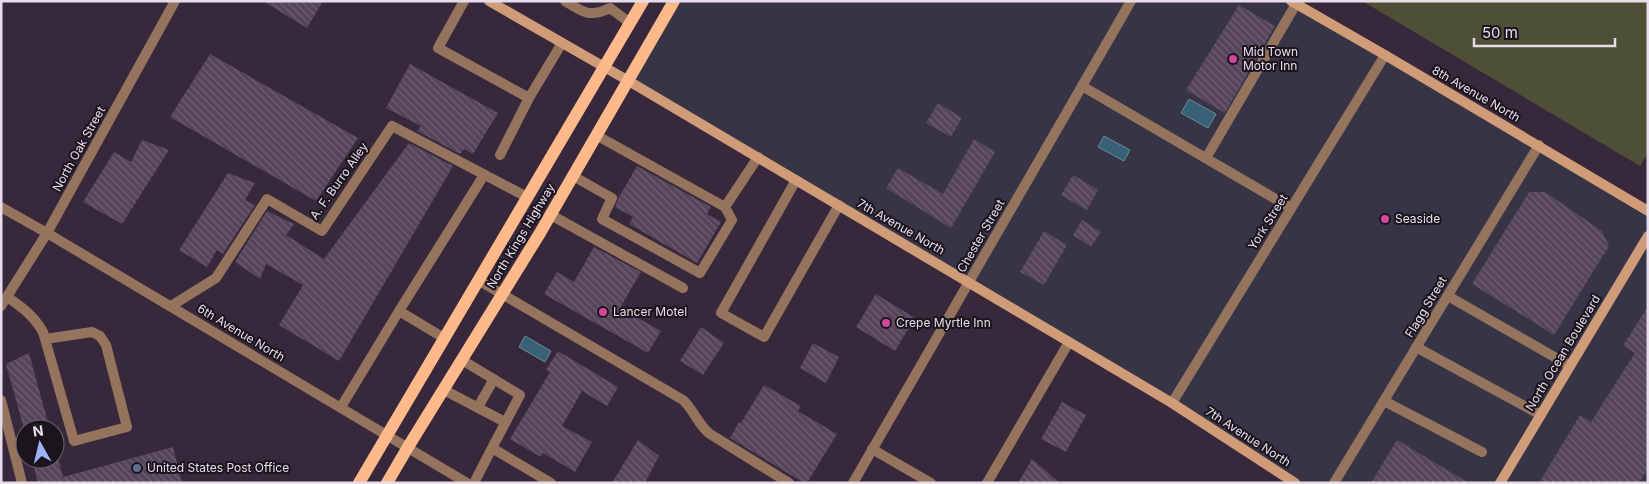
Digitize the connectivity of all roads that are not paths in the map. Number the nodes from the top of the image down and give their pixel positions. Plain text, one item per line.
1 (175, 1) edge
2 (464, 1) edge
3 (489, 1) edge
4 (565, 1) edge
5 (643, 1) edge
6 (674, 1) edge
7 (1131, 1) edge
8 (1294, 3) edge
9 (610, 5) edge
10 (630, 23) junction
11 (562, 43) junction
12 (1385, 55) junction
13 (604, 67) junction
14 (628, 80) junction
15 (1082, 86) junction
16 (529, 98) junction
17 (596, 135) junction
18 (1539, 145) junction
19 (500, 155) dead end
20 (758, 157) junction
21 (1206, 158) junction
22 (484, 175) junction
23 (573, 176) junction
24 (796, 180) junction
25 (527, 198) junction
26 (839, 205) junction
27 (1, 207) edge
28 (725, 207) junction
29 (1291, 208) junction
30 (1648, 211) edge
31 (550, 215) junction
32 (47, 233) junction
33 (1648, 236) edge
34 (478, 280) junction
35 (968, 281) junction
36 (683, 288) dead end
37 (503, 294) junction
38 (1448, 296) junction
39 (4, 302) edge
40 (171, 306) junction
41 (399, 311) junction
42 (444, 338) junction
43 (45, 339) junction
44 (1069, 342) junction
45 (1416, 347) junction
46 (462, 360) junction
47 (1570, 366) junction
48 (494, 379) junction
49 (444, 390) junction
50 (1384, 401) junction
51 (1172, 403) junction
52 (2, 407) edge
53 (342, 407) junction
54 (478, 407) junction
55 (1541, 415) junction
56 (505, 422) junction
57 (387, 434) junction
58 (408, 447) junction
59 (492, 448) junction
60 (872, 449) junction
61 (1482, 452) dead end
62 (450, 478) edge
63 (22, 483) edge
64 (359, 483) edge
65 (387, 483) edge
66 (467, 483) edge
67 (474, 483) edge
68 (551, 483) edge
69 (789, 483) edge
70 (852, 483) edge
71 (931, 483) edge
72 (987, 483) edge
73 (1295, 483) edge
74 (1334, 483) edge
75 (1500, 483) edge

1 - 32 street, North Oak Street
2 - 16 street
3 - 11 street, 7th Avenue North
4 - 9 street
5 - 10 main road, North Kings Highway
6 - 14 main road, North Kings Highway
7 - 15 street, Chester Street
8 - 12 street, 8th Avenue North
8 - 21 street
9 - 10 street
10 - 13 main road, North Kings Highway
11 - 13 street, 7th Avenue North
11 - 16 street
12 - 18 street, 8th Avenue North
12 - 29 street, York Street
13 - 14 street, 7th Avenue North
13 - 25 main road, North Kings Highway
14 - 17 main road, North Kings Highway
14 - 20 street, 7th Avenue North
15 - 21 street
15 - 35 street, Chester Street
16 - 19 street
17 - 23 main road, North Kings Highway
17 - 28 street
18 - 30 street, 8th Avenue North
18 - 38 street, Flagg Street
20 - 24 street, 7th Avenue North
20 - 28 street
21 - 29 street
22 - 25 street, A. F. Burro Alley
22 - 40 street, A. F. Burro Alley
22 - 41 street
23 - 28 street
23 - 31 main road, North Kings Highway
24 - 26 street, 7th Avenue North
24 - 26 street
25 - 34 main road, North Kings Highway
26 - 35 street, 7th Avenue North
27 - 32 street, 6th Avenue North
29 - 51 street, York Street
31 - 36 street
31 - 37 main road, North Kings Highway
32 - 39 street, North Oak Street
32 - 40 street, 6th Avenue North
33 - 47 street, North Ocean Boulevard
34 - 37 street
34 - 42 main road, North Kings Highway
35 - 44 street, 7th Avenue North
35 - 60 street, Chester Street
37 - 46 main road, North Kings Highway
37 - 69 street
38 - 45 street, Flagg Street
38 - 47 street
39 - 43 street
40 - 53 street, 6th Avenue North
41 - 42 street
41 - 53 street
42 - 57 main road, North Kings Highway
43 - 43 street
44 - 51 street, 7th Avenue North
44 - 72 street
45 - 50 street, Flagg Street
45 - 55 street
46 - 48 street
46 - 49 main road, North Kings Highway
47 - 55 street, North Ocean Boulevard
48 - 54 street
48 - 56 street
49 - 54 street
49 - 58 main road, North Kings Highway
50 - 61 street
50 - 74 street, Flagg Street
51 - 73 street, 7th Avenue North
52 - 63 street
53 - 57 street, 6th Avenue North
54 - 56 street
55 - 75 street, North Ocean Boulevard
56 - 59 street
57 - 58 street, 6th Avenue North
57 - 64 main road, North Kings Highway
58 - 62 street, 6th Avenue North
58 - 65 main road, North Kings Highway
59 - 67 street
59 - 68 street
60 - 70 street, Chester Street
60 - 71 street
62 - 66 street, 6th Avenue North

